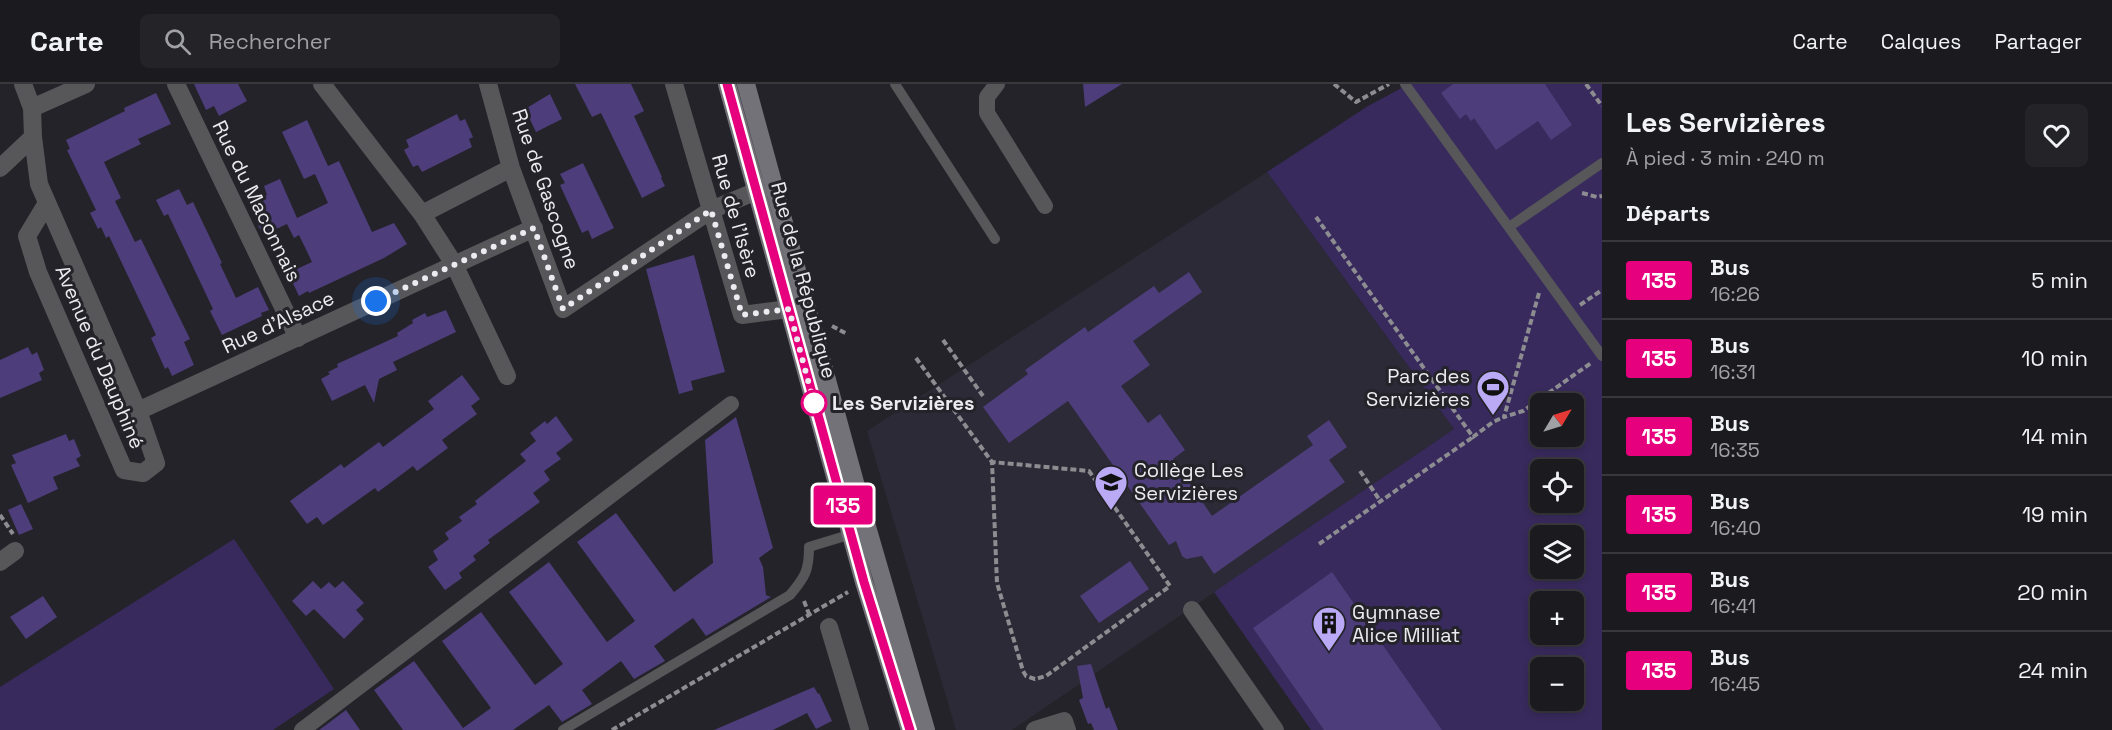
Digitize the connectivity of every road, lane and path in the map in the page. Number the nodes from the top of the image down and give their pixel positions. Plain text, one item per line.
1 (23, 84) edge
2 (86, 84) edge
3 (176, 84) edge
4 (322, 84) edge
5 (488, 84) edge
6 (674, 84) edge
7 (727, 84) edge
8 (746, 84) edge
9 (895, 84) edge
10 (997, 84) edge
11 (1334, 84) edge
12 (1389, 84) edge
13 (1405, 84) edge
14 (1586, 84) edge
15 (1602, 106) edge
16 (32, 108) junction
17 (33, 137) junction
18 (1602, 164) edge
19 (0, 168) edge
20 (511, 168) junction
21 (765, 187) junction
22 (47, 203) junction
23 (1045, 206) dead end
24 (711, 210) junction
25 (422, 214) junction
26 (1316, 217) dead end
27 (1509, 227) junction
28 (534, 228) junction
29 (995, 239) dead end
30 (454, 264) junction
31 (1544, 276) junction
32 (1602, 290) edge
33 (789, 309) junction
34 (1570, 312) junction
35 (828, 324) dead end
36 (847, 334) dead end
37 (298, 338) junction
38 (943, 340) dead end
39 (1602, 356) edge
40 (916, 358) dead end
41 (507, 376) dead end
42 (983, 396) dead end
43 (731, 404) dead end
44 (138, 411) junction
45 (1504, 417) junction
46 (1473, 437) junction
47 (992, 462) junction
48 (1360, 471) dead end
49 (1381, 502) junction
50 (860, 532) junction
51 (1319, 544) dead end
52 (15, 551) dead end
53 (0, 562) edge
54 (864, 582) junction
55 (1192, 610) dead end
56 (884, 617) junction
57 (829, 627) dead end
58 (302, 730) edge
59 (563, 730) edge
60 (612, 730) edge
61 (860, 730) edge
62 (910, 730) edge
63 (926, 730) edge
64 (1035, 730) edge
65 (1067, 730) edge
66 (1275, 730) edge

1 - 16 street, Avenue du Dauphiné
2 - 16 street
3 - 37 street, Rue du Maconnais
4 - 25 street
5 - 20 street, Rue de Gascogne
6 - 24 street, Rue de l'Isère
7 - 21 main road, Rue de la République
8 - 21 main road, Rue de la République
9 - 29 lane
10 - 23 street
11 - 12 path
13 - 27 lane
14 - 15 path
16 - 17 street, Avenue du Dauphiné
17 - 19 street
17 - 22 street, Avenue du Dauphiné
18 - 27 lane
20 - 25 street
20 - 28 street, Rue de Gascogne
21 - 24 street
21 - 33 main road, Rue de la République
21 - 50 main road, Rue de la République
22 - 44 street, Avenue du Dauphiné
22 - 44 street, Avenue du Dauphiné
24 - 28 street, Rue de Gascogne
24 - 33 street, Rue de l'Isère
25 - 30 street
26 - 46 path
27 - 31 lane
28 - 30 street, Rue d'Alsace
30 - 37 street, Rue d'Alsace
30 - 41 street
31 - 34 lane
31 - 45 path
32 - 34 path
33 - 50 main road, Rue de la République
34 - 39 lane
35 - 36 path, Rue de la République
37 - 44 street, Rue d'Alsace
38 - 42 path
39 - 45 path
40 - 47 path
43 - 58 street
45 - 46 path
46 - 49 path
47 - 47 path
48 - 49 path
49 - 51 path
50 - 54 main road, Rue de la République
50 - 56 main road, Rue de la République
50 - 59 lane
52 - 53 street
54 - 56 main road, Rue de la République
54 - 60 path
55 - 66 street
56 - 62 main road, Rue de la République
56 - 63 main road, Rue de la République
57 - 61 street
64 - 65 street

